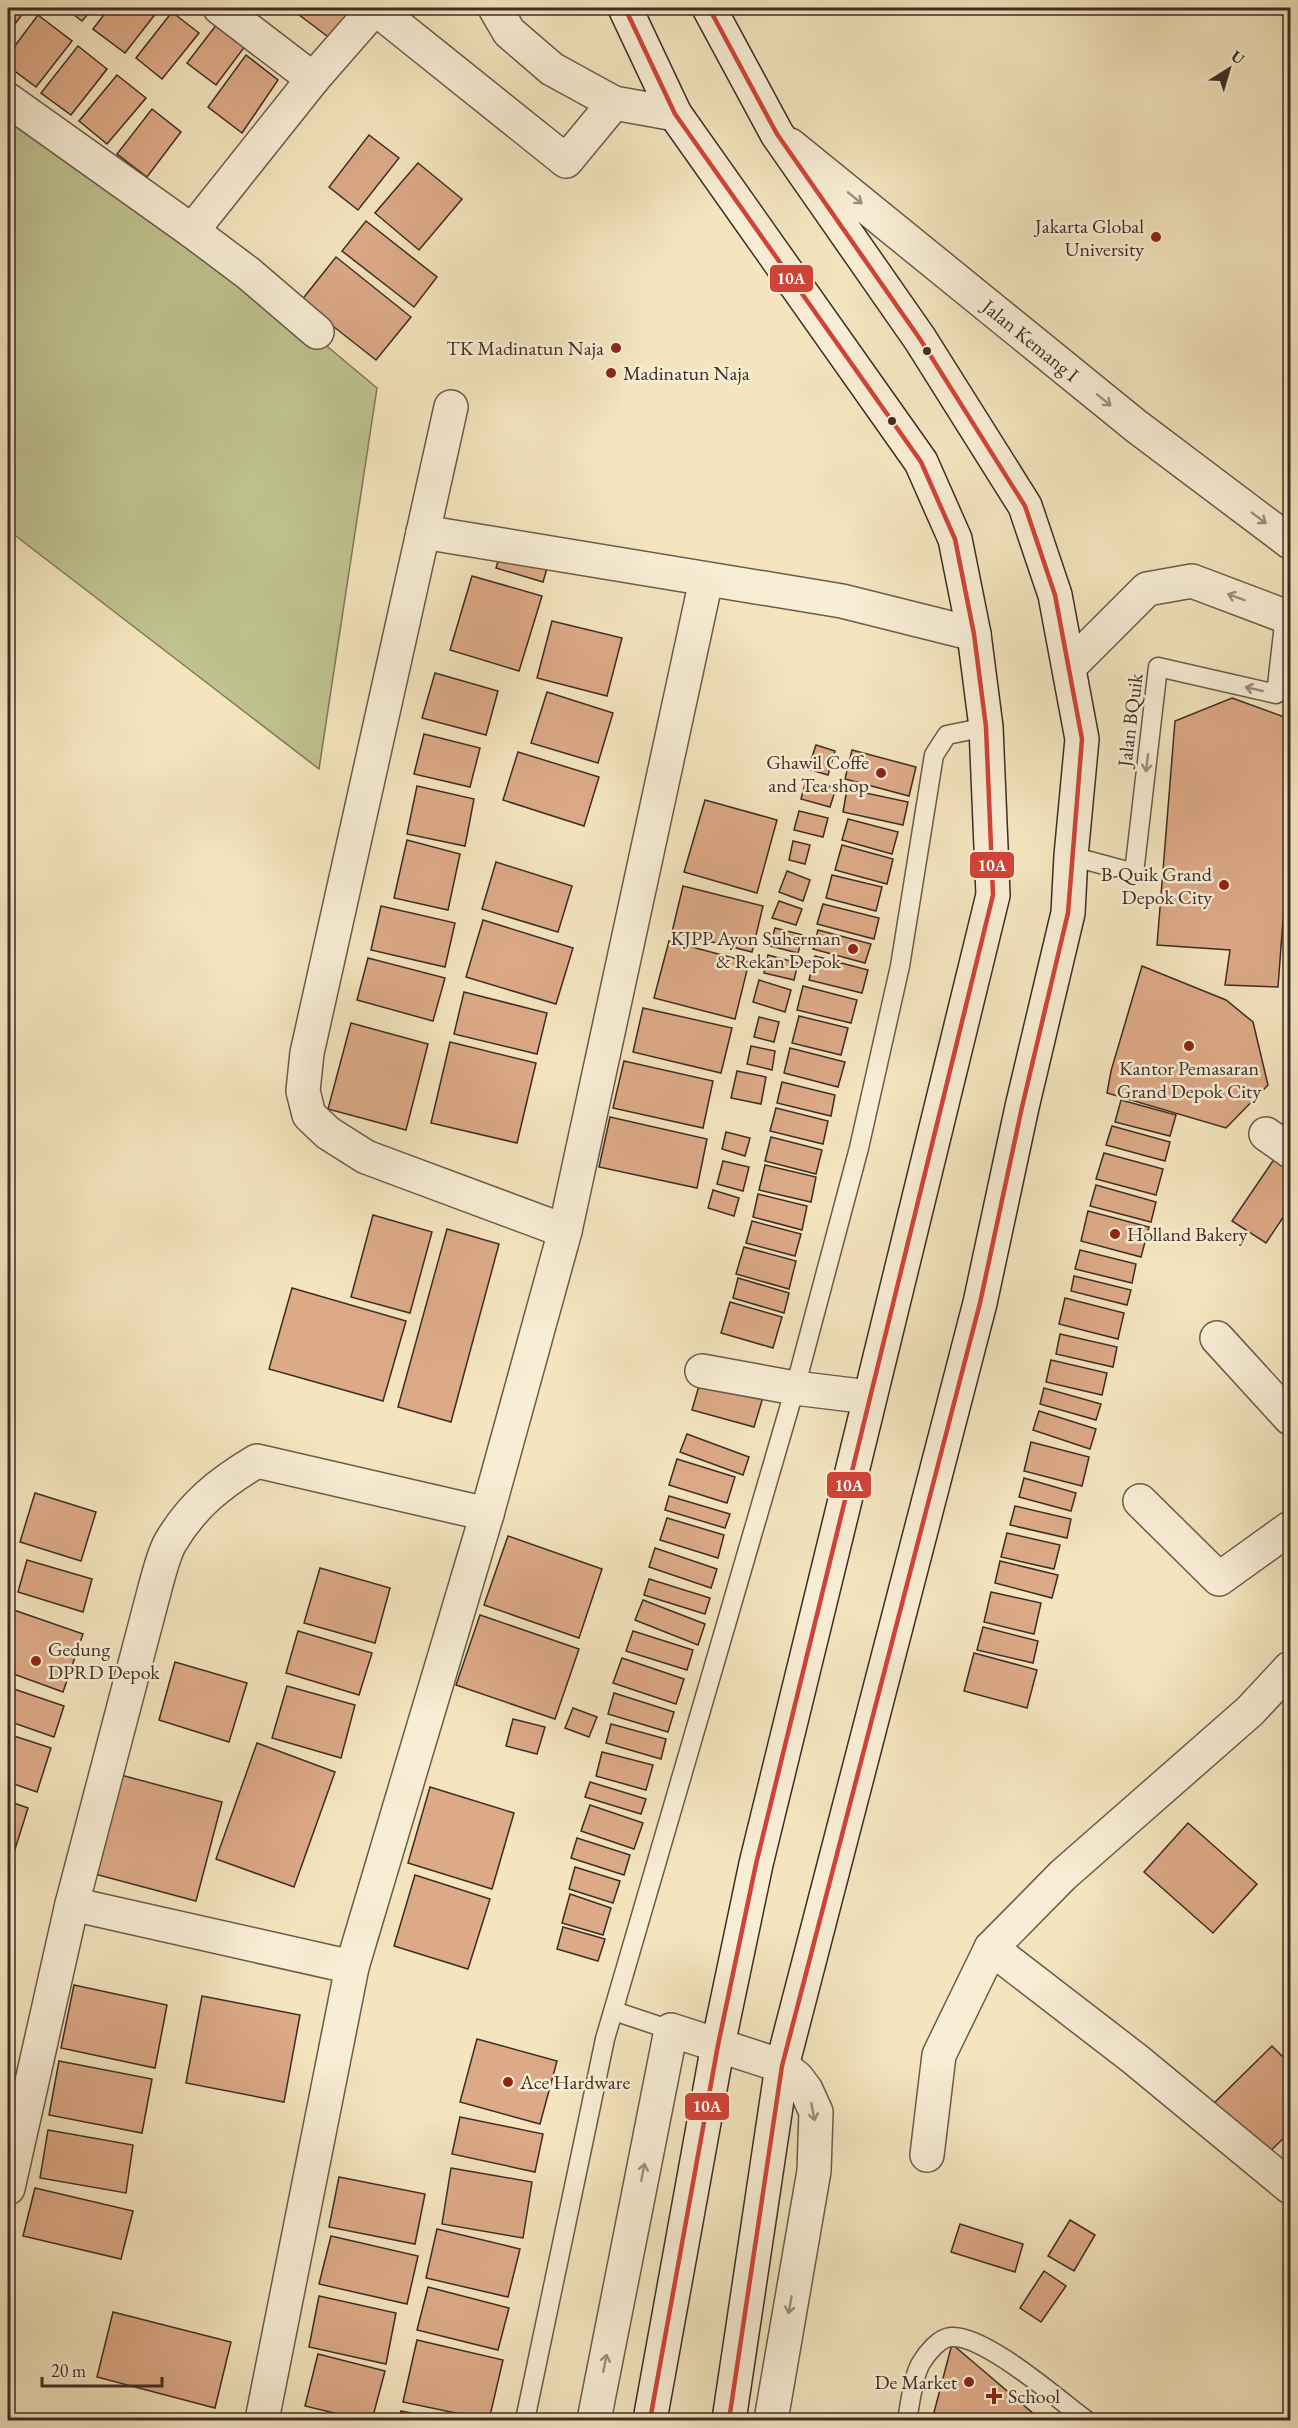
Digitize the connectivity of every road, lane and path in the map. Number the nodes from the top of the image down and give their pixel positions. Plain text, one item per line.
1 (220, 8) edge
2 (375, 8) edge
3 (495, 8) edge
4 (625, 8) edge
5 (709, 8) edge
6 (313, 79) junction
7 (8, 100) edge
8 (614, 103) junction
9 (675, 114) junction
10 (777, 134) junction
11 (192, 231) junction
12 (317, 332) dead end
13 (451, 407) dead end
14 (423, 532) junction
15 (1290, 542) edge
16 (706, 580) junction
17 (1288, 617) edge
18 (974, 634) junction
19 (1069, 667) junction
20 (986, 727) junction
21 (1071, 856) junction
22 (565, 1231) junction
23 (1217, 1338) dead end
24 (702, 1371) dead end
25 (795, 1388) junction
26 (869, 1397) junction
27 (1290, 1418) edge
28 (1140, 1501) dead end
29 (487, 1514) junction
30 (1290, 1528) edge
31 (1290, 1668) edge
32 (72, 1904) junction
33 (991, 1948) junction
34 (352, 1967) junction
35 (614, 2011) junction
36 (671, 2030) junction
37 (718, 2045) junction
38 (782, 2066) junction
39 (927, 2155) dead end
40 (1290, 2187) edge
41 (8, 2188) edge
42 (262, 2421) edge
43 (525, 2421) edge
44 (594, 2421) edge
45 (650, 2421) edge
46 (729, 2421) edge
47 (771, 2421) edge
48 (907, 2421) edge
49 (1086, 2421) edge

1 - 6 street
2 - 6 street
2 - 8 street
3 - 8 street
4 - 9 street
5 - 10 street
6 - 11 street
7 - 11 street
8 - 9 street
9 - 18 street
10 -> 15 street, Jalan Kemang I
10 - 19 street
11 - 12 street
13 - 14 street
14 - 16 street
14 - 22 street
16 - 18 street
16 - 22 street
17 -> 19 street
17 -> 21 lane, Jalan BQuik
18 - 20 street
19 - 21 street
20 - 25 lane
20 - 26 street
21 - 38 street
22 - 29 street
23 - 27 street
24 - 25 street
25 - 26 street
25 - 35 lane
26 - 37 street
28 - 30 street
29 - 32 street
29 - 34 street
31 - 33 street
32 - 34 street
32 - 41 street
33 - 39 street
33 - 40 street
34 - 42 street
35 - 36 lane
35 - 43 lane
36 - 37 street
44 -> 36 street
37 - 38 street
37 - 45 street
38 - 46 street
38 -> 47 street
48 - 49 lane

